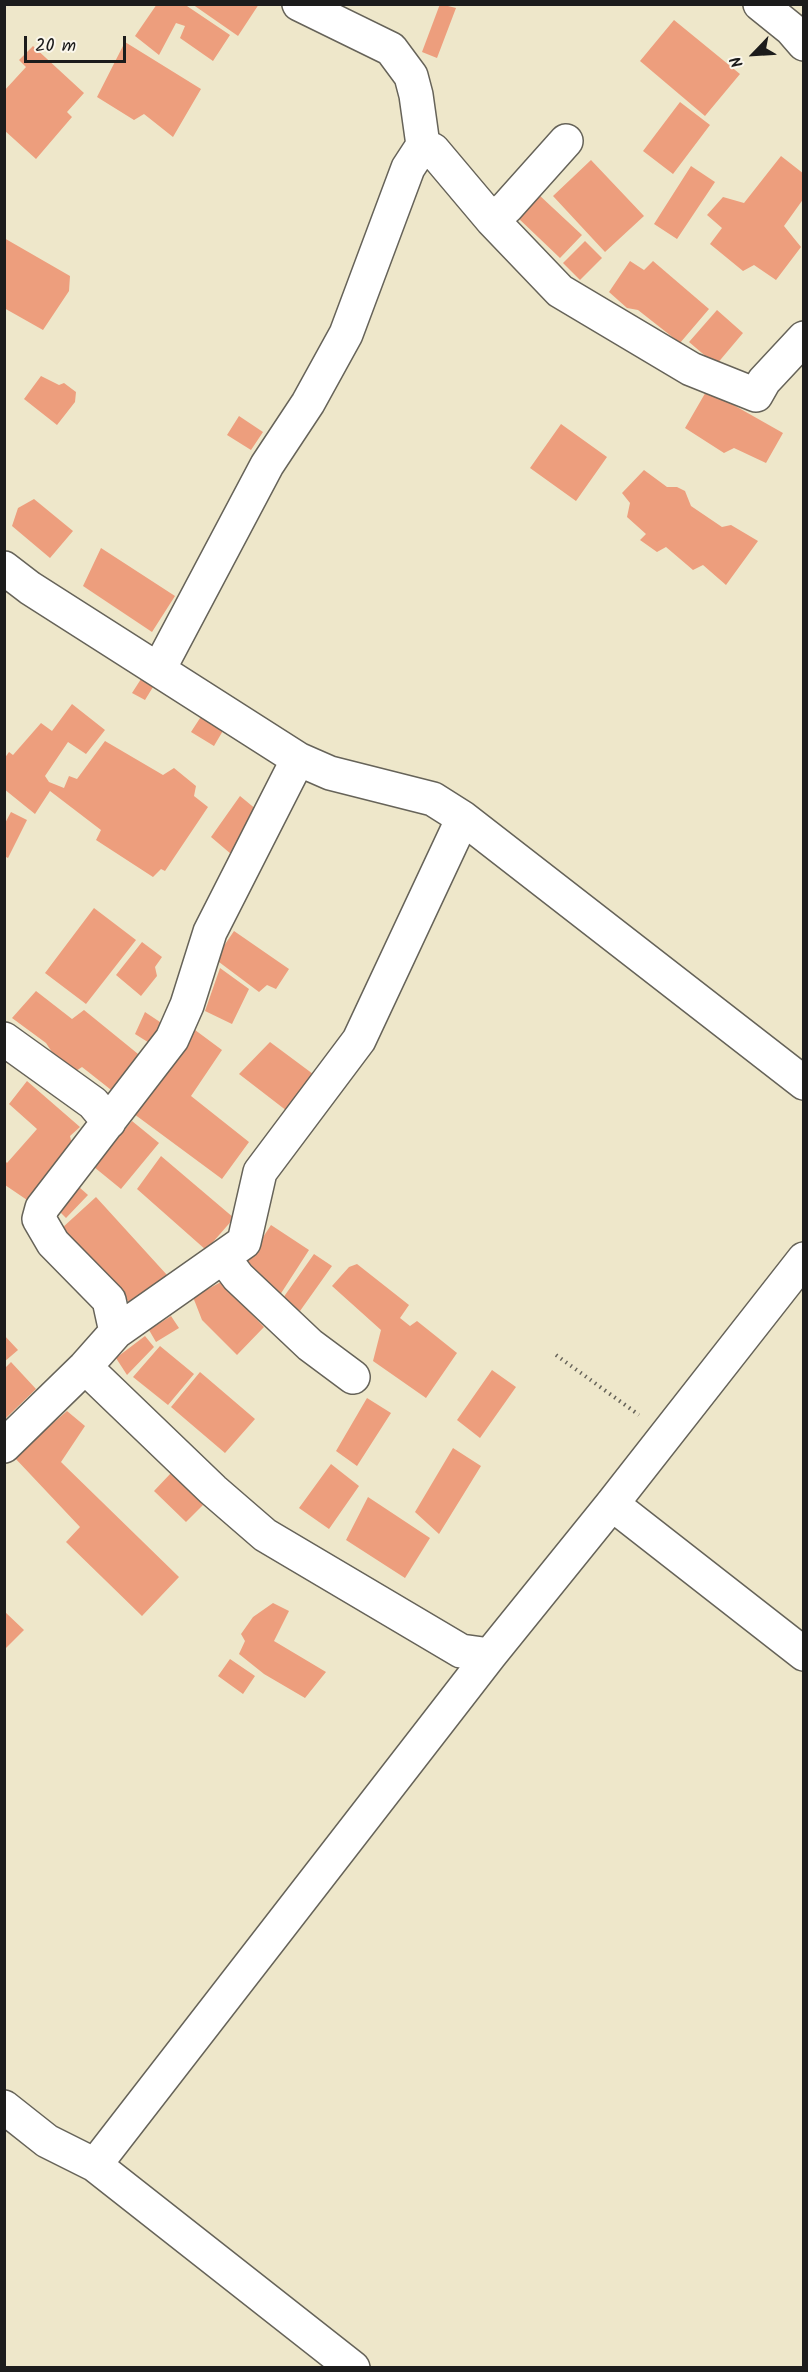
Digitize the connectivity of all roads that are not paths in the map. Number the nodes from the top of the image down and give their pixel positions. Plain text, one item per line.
1 (299, 4) edge
2 (760, 4) edge
3 (804, 44) edge
4 (566, 141) dead end
5 (423, 145) junction
6 (492, 220) junction
7 (804, 338) edge
8 (4, 568) edge
9 (17, 595) edge
10 (159, 669) junction
11 (298, 759) junction
12 (463, 818) junction
13 (4, 1039) edge
14 (804, 1083) edge
15 (109, 1122) junction
16 (223, 1257) junction
17 (804, 1259) edge
18 (116, 1332) junction
19 (85, 1367) junction
20 (353, 1377) dead end
21 (4, 1446) edge
22 (612, 1504) junction
23 (804, 1654) edge
24 (490, 1655) junction
25 (4, 2107) edge
26 (95, 2165) junction
27 (352, 2367) edge

1 - 5 street
2 - 3 street
4 - 6 street
5 - 6 street
5 - 10 street
6 - 7 street
8 - 9 street
9 - 10 street
10 - 11 street
11 - 12 street
11 - 15 street
12 - 14 street
12 - 16 street
13 - 15 street
15 - 18 street
16 - 18 street
16 - 20 street
17 - 22 street
18 - 19 street
19 - 21 street
19 - 24 street
22 - 23 street
22 - 24 street
24 - 26 street
25 - 26 street
26 - 27 street

